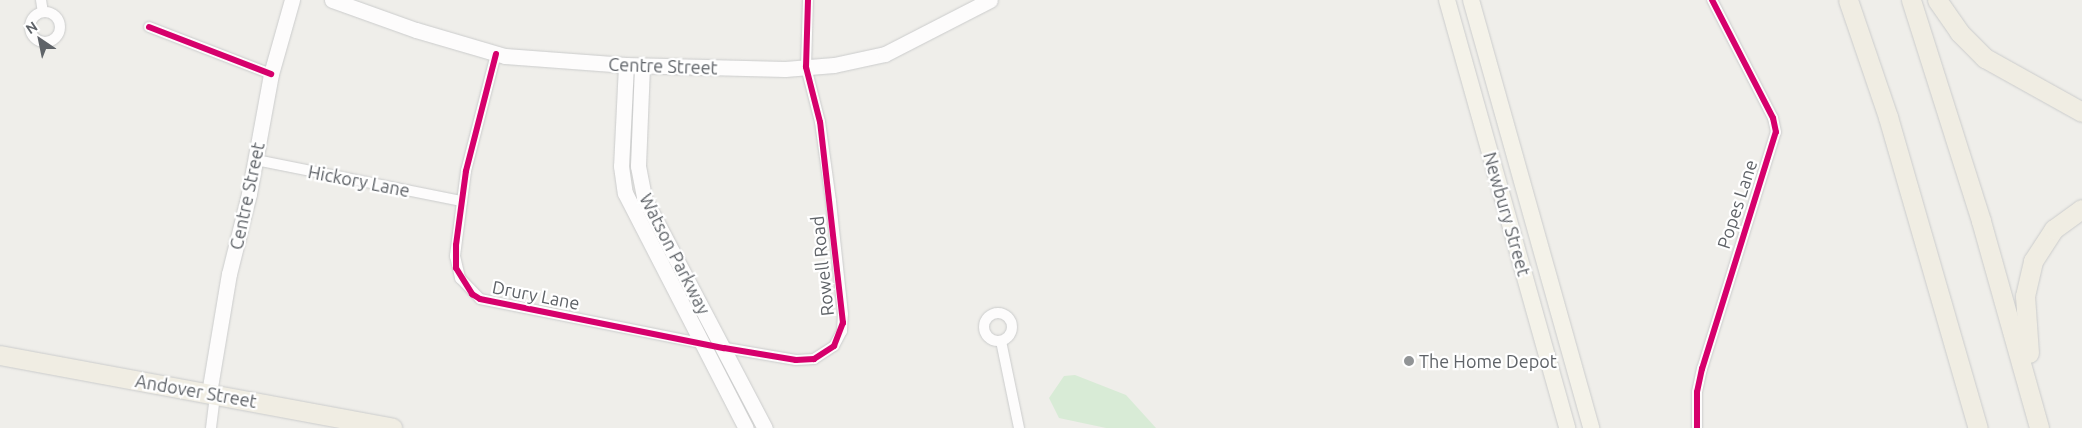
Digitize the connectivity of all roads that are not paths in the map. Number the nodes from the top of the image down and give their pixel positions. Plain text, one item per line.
1 (41, 0) edge
2 (292, 0) edge
3 (332, 0) edge
4 (808, 0) edge
5 (990, 0) edge
6 (1446, 0) edge
7 (1471, 0) edge
8 (1712, 0) edge
9 (1839, 0) edge
10 (1848, 0) edge
11 (1911, 0) edge
12 (1937, 0) edge
13 (974, 4) edge
14 (43, 12) dead end
15 (149, 27) dead end
16 (496, 54) junction
17 (626, 65) junction
18 (642, 66) junction
19 (806, 67) junction
20 (271, 74) junction
21 (1875, 79) junction
22 (2082, 112) edge
23 (256, 160) junction
24 (462, 201) junction
25 (2082, 209) edge
26 (1000, 341) dead end
27 (701, 343) junction
28 (724, 348) junction
29 (0, 355) edge
30 (212, 393) junction
31 (211, 428) edge
32 (392, 428) edge
33 (746, 428) edge
34 (765, 428) edge
35 (1019, 428) edge
36 (1567, 428) edge
37 (1591, 428) edge
38 (1696, 428) edge
39 (1978, 428) edge
40 (2040, 428) edge

1 - 14 street
2 - 20 main road, Centre Street
3 - 16 main road, Centre Street
4 - 19 street, Rowell Road
5 - 13 main road, Centre Street
6 - 36 main road, Newbury Street
7 - 37 main road, Newbury Street
8 - 38 street, Popes Lane
9 - 21 highway
10 - 21 highway
11 - 40 highway
12 - 22 highway
13 - 19 main road, Centre Street
15 - 20 street
16 - 17 main road, Centre Street
16 - 24 street, Drury Lane
17 - 18 main road, Centre Street
17 - 27 main road, Watson Parkway
18 - 19 main road, Centre Street
18 - 28 main road, Watson Parkway
19 - 28 street, Rowell Road
20 - 23 main road, Centre Street
21 - 39 highway
23 - 24 street, Hickory Lane
23 - 30 main road, Centre Street
24 - 27 street, Drury Lane
25 - 40 highway
26 - 35 street
27 - 28 street, Drury Lane
27 - 33 main road, Watson Parkway
28 - 34 main road, Watson Parkway
29 - 30 highway, Andover Street
30 - 31 street
30 - 32 highway, Andover Street

